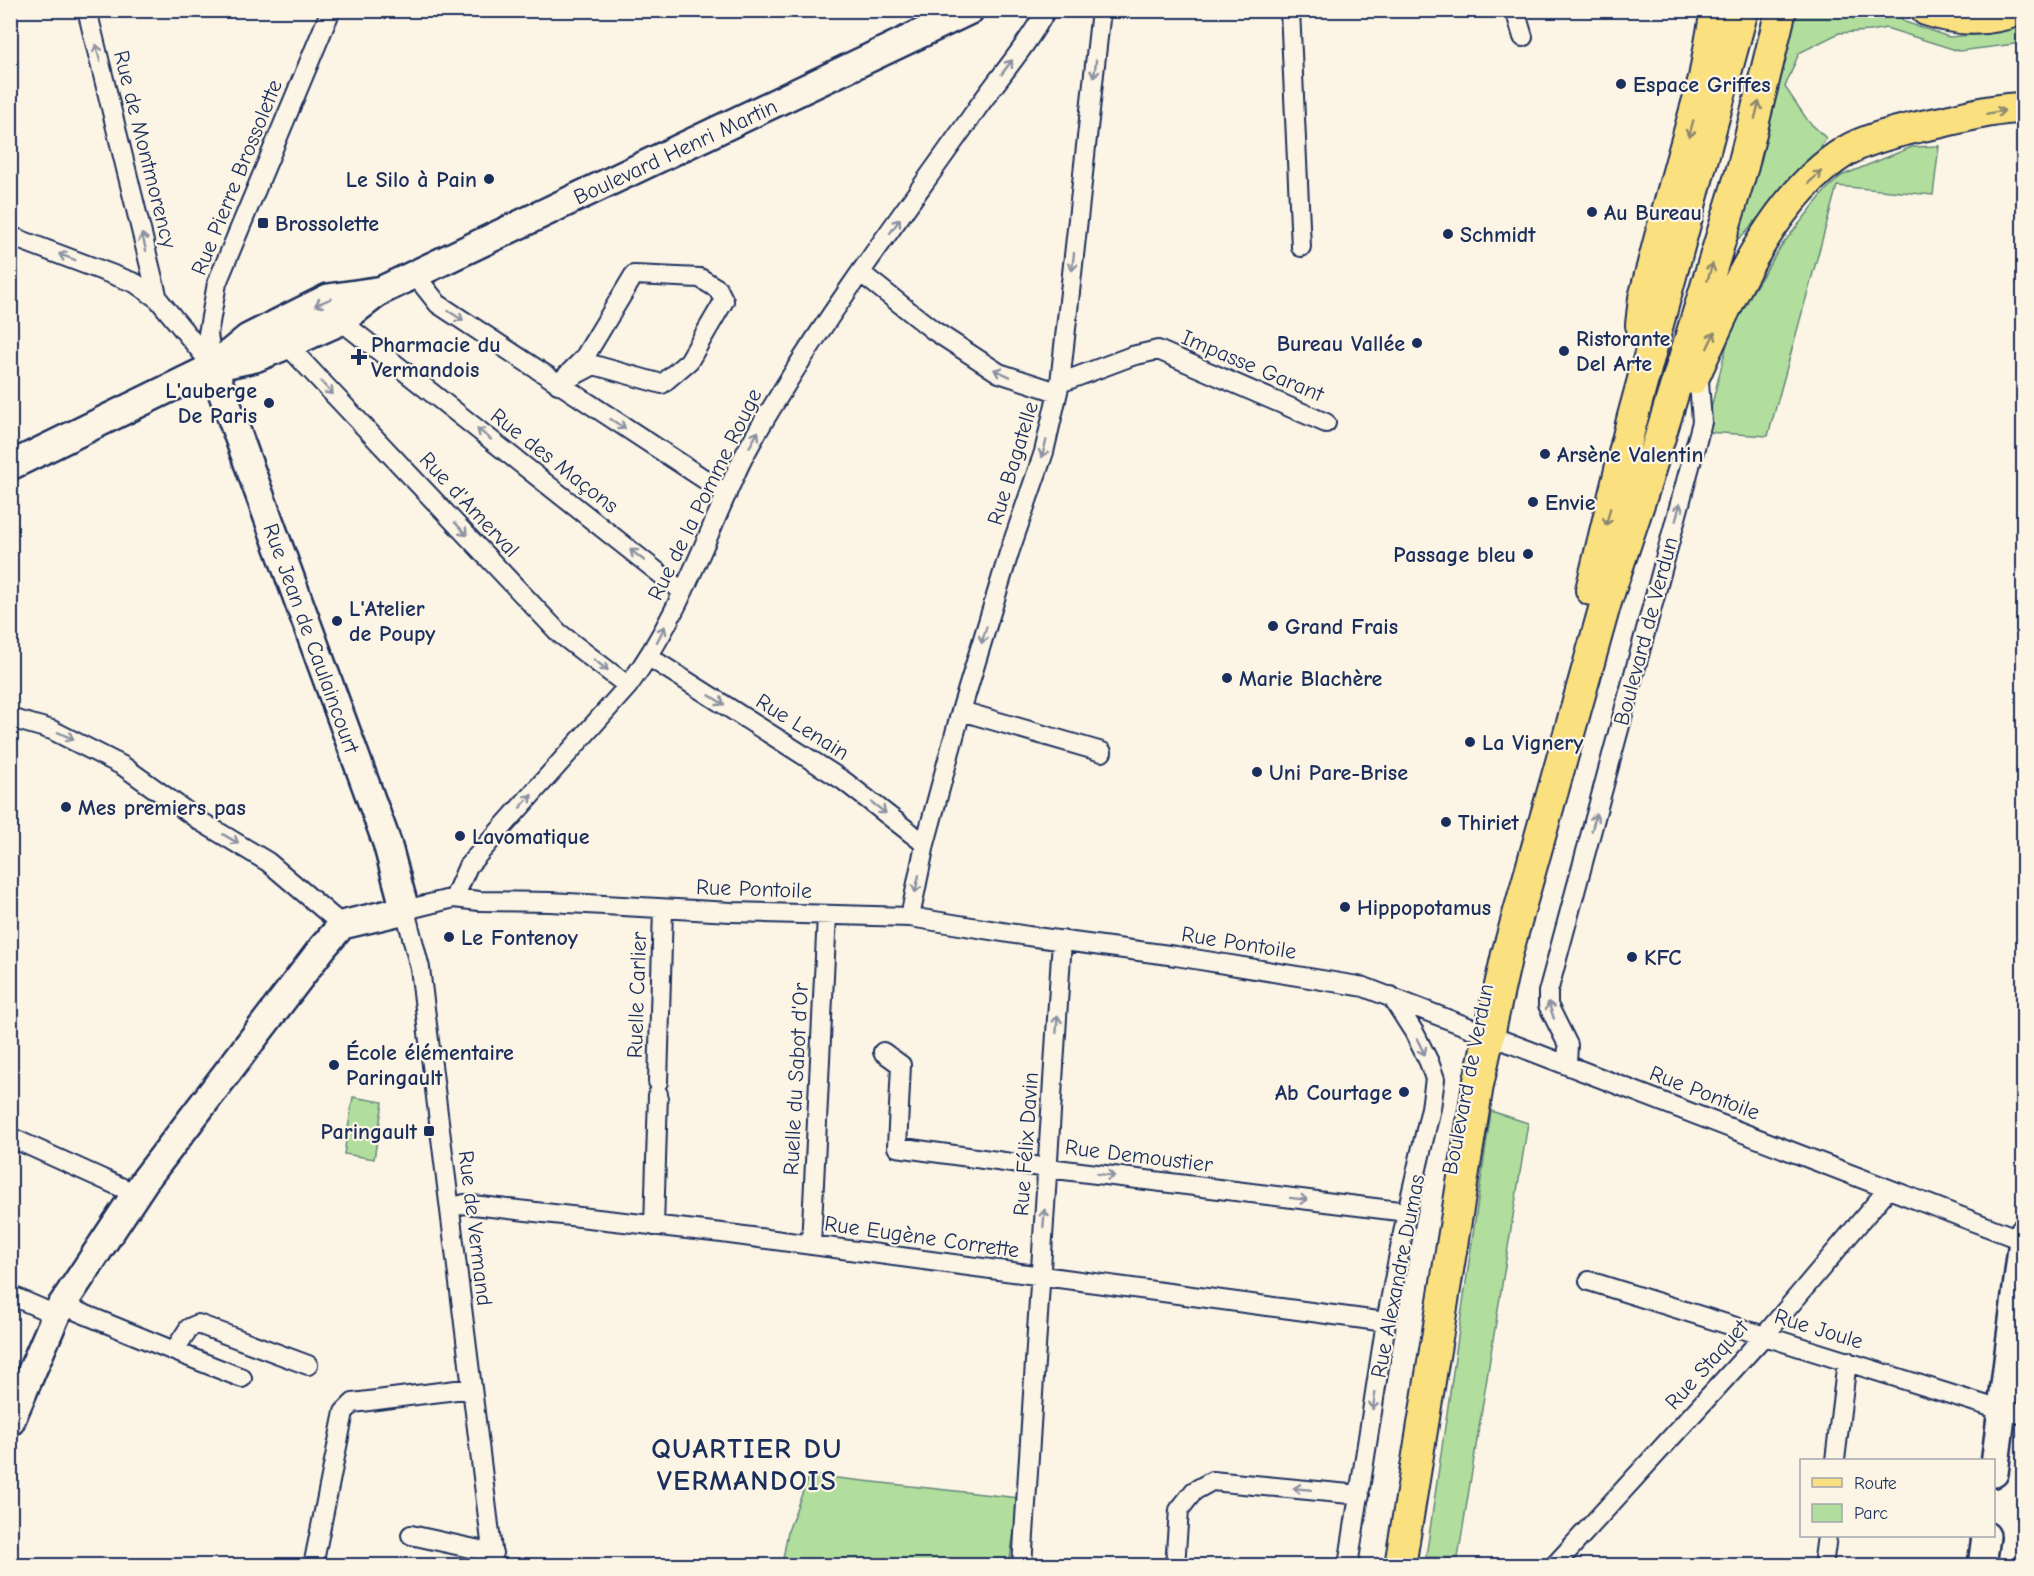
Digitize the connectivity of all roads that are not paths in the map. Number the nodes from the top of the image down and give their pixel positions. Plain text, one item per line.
1 (87, 10) edge
2 (331, 10) edge
3 (970, 10) edge
4 (1046, 10) edge
5 (1101, 10) edge
6 (1290, 10) edge
7 (1515, 10) edge
8 (1716, 10) edge
9 (1743, 10) edge
10 (1781, 10) edge
11 (1926, 10) edge
12 (2019, 10) edge
13 (1523, 37) dead end
14 (2024, 108) edge
15 (10, 236) edge
16 (1300, 247) dead end
17 (861, 273) junction
18 (415, 275) junction
19 (380, 291) junction
20 (158, 299) junction
21 (340, 321) junction
22 (287, 345) junction
23 (213, 367) junction
24 (1698, 368) junction
25 (558, 384) junction
26 (1058, 388) junction
27 (1632, 420) junction
28 (1326, 423) dead end
29 (10, 466) edge
30 (1644, 489) junction
31 (727, 494) junction
32 (683, 592) junction
33 (649, 657) junction
34 (628, 686) junction
35 (961, 711) junction
36 (10, 718) edge
37 (1102, 752) dead end
38 (925, 844) junction
39 (454, 898) junction
40 (663, 909) junction
41 (405, 910) junction
42 (826, 915) junction
43 (910, 917) junction
44 (342, 925) junction
45 (1062, 940) junction
46 (1391, 996) junction
47 (1481, 1031) junction
48 (883, 1052) dead end
49 (1567, 1064) junction
50 (10, 1137) edge
51 (1048, 1168) junction
52 (1888, 1189) junction
53 (134, 1195) junction
54 (451, 1208) junction
55 (1407, 1212) junction
56 (654, 1226) junction
57 (2023, 1238) edge
58 (811, 1245) junction
59 (1041, 1277) junction
60 (1589, 1281) dead end
61 (10, 1295) edge
62 (59, 1310) junction
63 (1386, 1322) junction
64 (1764, 1336) junction
65 (174, 1351) junction
66 (1846, 1361) junction
67 (308, 1365) dead end
68 (242, 1378) dead end
69 (472, 1388) junction
70 (2012, 1412) edge
71 (10, 1422) edge
72 (1835, 1459) edge
73 (1995, 1470) edge
74 (1360, 1495) junction
75 (411, 1534) dead end
76 (1827, 1537) edge
77 (1986, 1537) edge
78 (493, 1559) edge
79 (1395, 1565) edge
80 (313, 1566) edge
81 (1022, 1566) edge
82 (1175, 1566) edge
83 (1348, 1566) edge
84 (1554, 1566) edge
85 (1823, 1566) edge
86 (1982, 1566) edge

20 -> 1 street, Rue de Montmorency
2 - 23 street, Rue Pierre Brossolette
3 - 18 main road, Boulevard Henri Martin
17 -> 4 street, Rue de la Pomme Rouge
5 -> 26 street, Rue Bagatelle
6 - 16 street
7 - 13 street
8 -> 27 main road
9 - 27 main road
30 -> 10 main road
11 - 12 main road
24 -> 14 main road
20 -> 15 street
26 -> 17 street
31 -> 17 street, Rue de la Pomme Rouge
18 - 19 main road, Boulevard Henri Martin
18 -> 25 street
19 - 21 main road, Boulevard Henri Martin
19 -> 23 main road, Boulevard Henri Martin
20 - 23 street
21 - 22 main road, Boulevard Henri Martin
32 -> 21 street, Rue des Maçons
22 - 23 main road, Boulevard Henri Martin
22 -> 34 street, Rue d'Amerval
23 - 29 main road, Boulevard Henri Martin
23 - 41 main road, Rue Jean de Caulaincourt
24 - 30 main road
49 -> 24 street, Boulevard de Verdun
25 - 25 street
25 -> 31 street
26 - 28 street, Impasse Garant
26 -> 35 street, Rue Bagatelle
27 -> 47 main road, Boulevard de Verdun
30 - 47 main road
31 - 32 street, Rue de la Pomme Rouge
33 -> 32 street, Rue de la Pomme Rouge
33 - 34 street, Rue de la Pomme Rouge
33 -> 38 street, Rue Lenain
39 -> 34 street, Rue de la Pomme Rouge
35 - 37 street
35 - 38 street, Rue Bagatelle
36 -> 44 street
38 -> 43 street, Rue Bagatelle
39 - 40 street, Rue Pontoile
39 - 41 street, Rue Pontoile
40 - 42 street, Rue Pontoile
40 - 56 street, Ruelle Carlier
41 - 44 main road
41 - 54 street, Rue de Vermand
42 - 43 street, Rue Pontoile
42 - 58 street, Ruelle du Sabot d'Or
43 - 45 street, Rue Pontoile
44 - 53 main road
45 - 46 street, Rue Pontoile
51 -> 45 street, Rue Félix Davin
46 - 47 street, Rue Pontoile
46 -> 55 street, Rue Alexandre Dumas
47 - 49 street, Rue Pontoile
47 - 79 main road, Boulevard de Verdun
48 - 51 street, Rue Demoustier
49 - 52 street, Rue Pontoile
50 - 53 street
51 -> 55 street, Rue Demoustier
59 -> 51 street, Rue Félix Davin
52 - 57 street, Rue Pontoile
52 - 64 street, Rue Staquet
53 - 62 main road
54 - 56 street, Rue Eugène Corrette
54 - 69 street, Rue de Vermand
55 - 63 street, Rue Alexandre Dumas
56 - 58 street, Rue Eugène Corrette
57 - 70 main road
58 - 59 street, Rue Eugène Corrette
59 - 63 street, Rue Eugène Corrette
59 - 81 street, Rue Félix Davin
60 - 64 street, Rue Joule
61 - 62 street
62 - 65 street
62 - 71 main road
63 -> 74 street, Rue Alexandre Dumas
64 - 66 street, Rue Joule
64 - 84 street, Rue Staquet
65 - 67 street
65 - 68 street
66 - 70 street, Rue Joule
66 - 72 street
69 - 78 street, Rue de Vermand
69 - 80 street
70 - 73 main road
74 -> 82 street
74 - 83 street, Rue Alexandre Dumas
75 - 78 street, Rue de Vermand
76 - 85 street
77 - 86 main road

